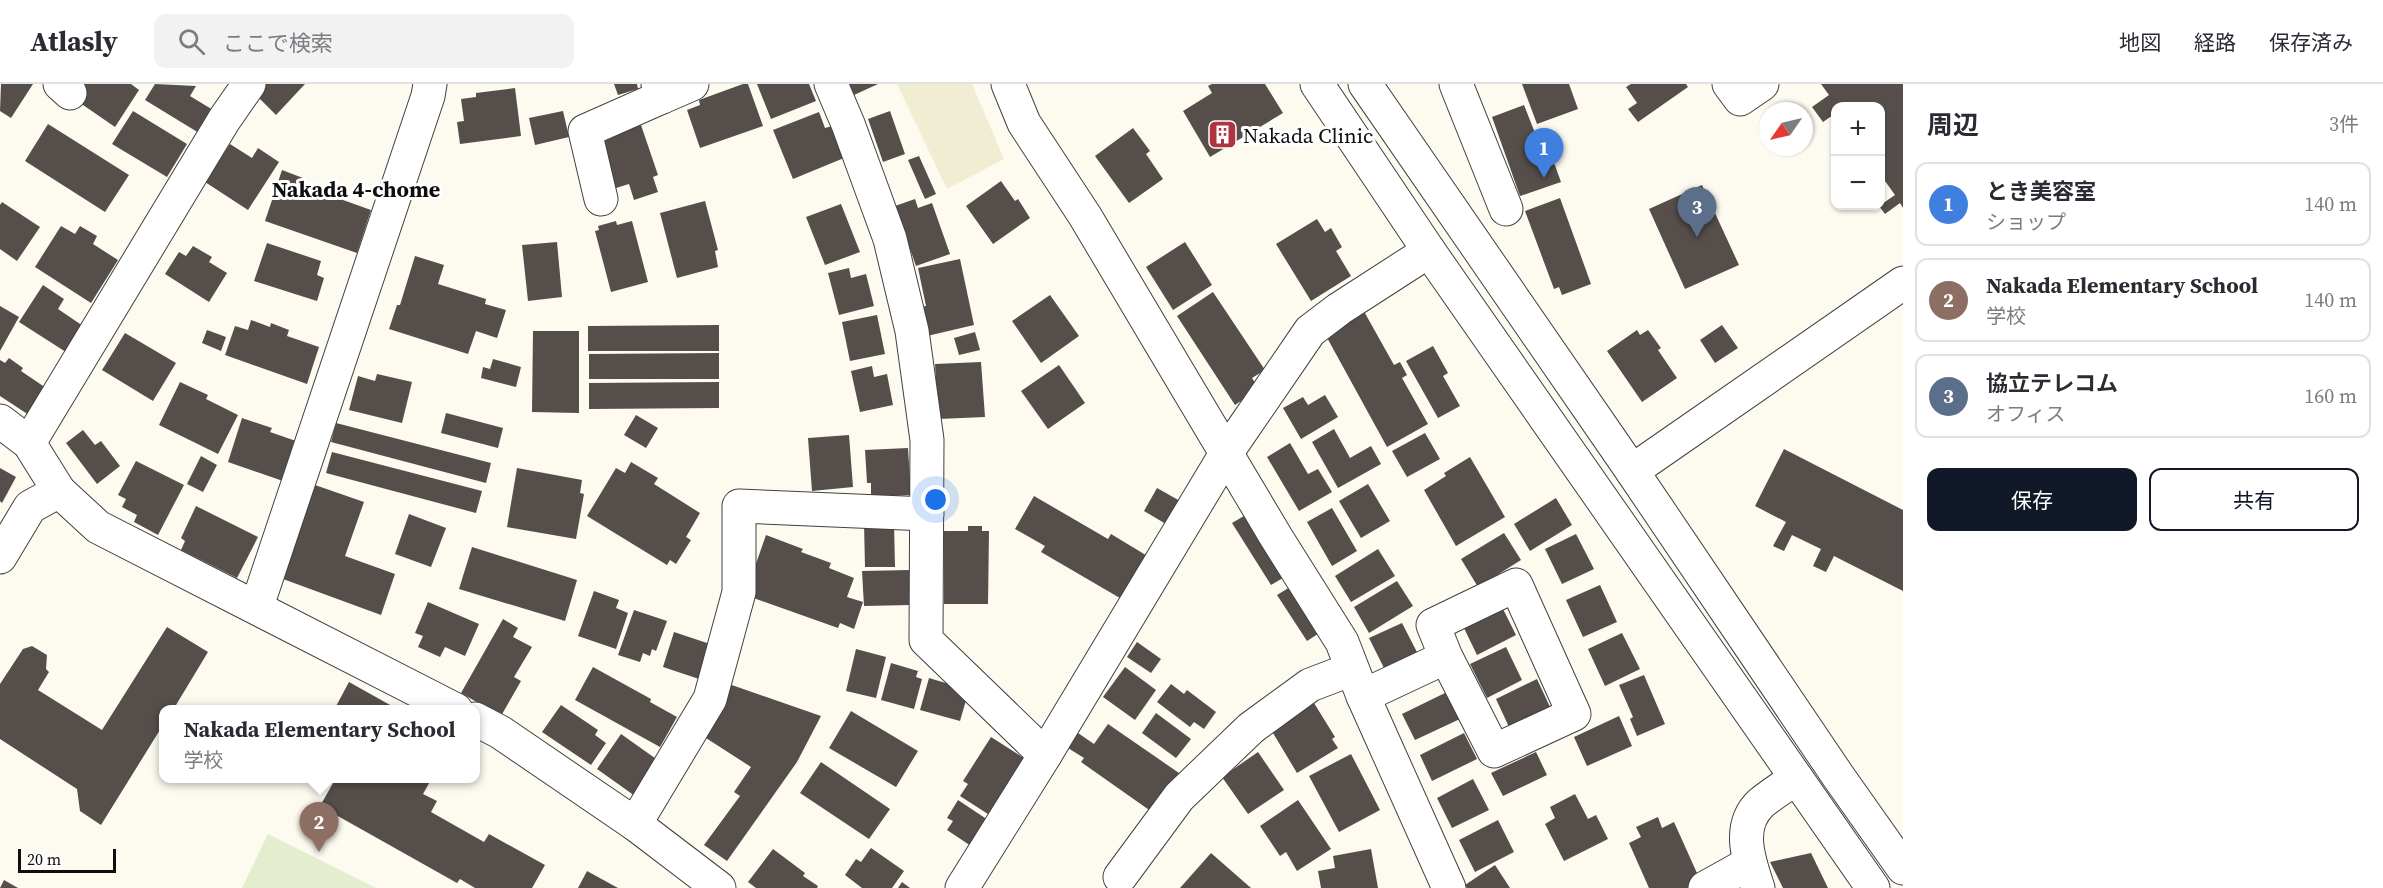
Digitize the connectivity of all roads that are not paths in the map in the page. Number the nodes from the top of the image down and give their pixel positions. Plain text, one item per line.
1 (249, 84) edge
2 (430, 84) edge
3 (692, 84) edge
4 (831, 84) edge
5 (1008, 84) edge
6 (1365, 84) edge
7 (1456, 84) edge
8 (1729, 84) edge
9 (1762, 84) edge
10 (1329, 88) edge
11 (660, 90) edge
12 (601, 199) dead end
13 (1506, 209) dead end
14 (1429, 250) junction
15 (1903, 283) edge
16 (0, 421) edge
17 (29, 443) junction
18 (1227, 452) junction
19 (1632, 471) junction
20 (59, 491) junction
21 (927, 514) junction
22 (0, 557) edge
23 (257, 606) junction
24 (1446, 657) junction
25 (1357, 682) junction
26 (446, 705) edge
27 (480, 722) edge
28 (1045, 755) junction
29 (1796, 778) junction
30 (635, 824) junction
31 (1903, 868) edge
32 (1754, 876) edge
33 (1120, 877) dead end
34 (719, 888) edge
35 (962, 888) edge
36 (1449, 888) edge
37 (1705, 888) edge
38 (1874, 888) edge

1 - 17 street
2 - 23 street
3 - 11 street
4 - 21 street
5 - 18 street
6 - 19 street
7 - 13 street
8 - 9 street
10 - 14 street
11 - 12 street
14 - 18 street
14 - 29 street
15 - 19 street
16 - 17 street
17 - 20 street
18 - 25 street
18 - 28 street
19 - 31 street
20 - 22 street
20 - 23 street
21 - 28 street
21 - 30 street
23 - 26 street
24 - 24 street
24 - 25 street
25 - 33 street
25 - 36 street
27 - 30 street
28 - 35 street
29 - 32 street
29 - 38 street
30 - 34 street
32 - 37 street

